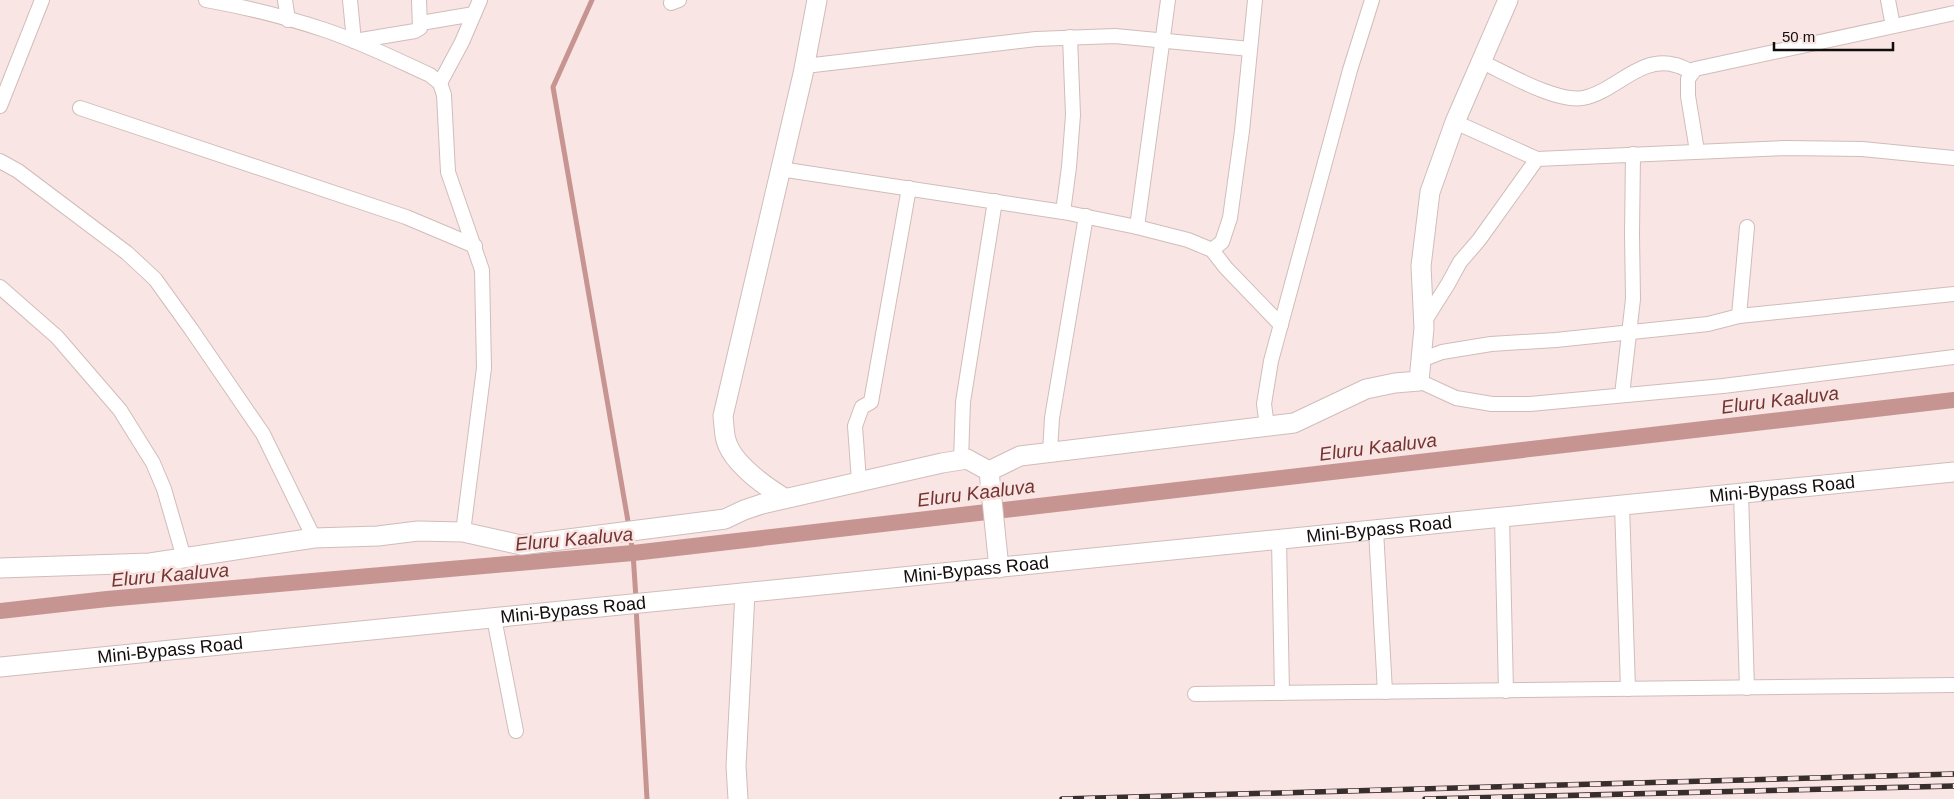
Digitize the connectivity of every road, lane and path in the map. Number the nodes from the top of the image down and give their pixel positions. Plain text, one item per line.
1 (42, 0) edge
2 (206, 0) edge
3 (285, 0) edge
4 (350, 0) edge
5 (420, 0) edge
6 (817, 0) edge
7 (1168, 0) edge
8 (1255, 0) edge
9 (1372, 0) edge
10 (1508, 0) edge
11 (1888, 0) edge
12 (237, 3) edge
13 (476, 5) edge
14 (1954, 13) edge
15 (288, 20) junction
16 (421, 23) junction
17 (1893, 26) junction
18 (1070, 38) junction
19 (1162, 39) junction
20 (354, 41) junction
21 (1250, 49) junction
22 (1482, 62) junction
23 (805, 66) junction
24 (1693, 72) junction
25 (7, 73) edge
26 (440, 83) junction
27 (0, 106) edge
28 (80, 108) dead end
29 (1455, 122) junction
30 (1697, 150) junction
31 (1633, 154) junction
32 (1954, 158) edge
33 (1537, 159) junction
34 (0, 160) edge
35 (780, 169) junction
36 (909, 188) junction
37 (995, 201) junction
38 (1063, 212) junction
39 (1086, 216) junction
40 (1137, 226) junction
41 (1747, 227) dead end
42 (475, 246) junction
43 (1212, 250) junction
44 (0, 287) edge
45 (1954, 294) edge
46 (1739, 316) junction
47 (1424, 322) junction
48 (1281, 325) junction
49 (1630, 332) junction
50 (1954, 357) edge
51 (1421, 360) junction
52 (1419, 381) junction
53 (1622, 394) junction
54 (1267, 426) junction
55 (1050, 452) junction
56 (961, 460) junction
57 (989, 471) junction
58 (1954, 472) edge
59 (859, 481) junction
60 (1741, 494) junction
61 (784, 498) junction
62 (1622, 505) junction
63 (1502, 517) junction
64 (1376, 530) junction
65 (464, 532) junction
66 (314, 538) junction
67 (1279, 540) junction
68 (184, 558) junction
69 (0, 568) edge
70 (998, 568) junction
71 (742, 593) junction
72 (494, 618) junction
73 (0, 667) edge
74 (1954, 685) edge
75 (1747, 688) junction
76 (1628, 689) junction
77 (1506, 691) junction
78 (1385, 692) junction
79 (1282, 693) junction
80 (1195, 694) dead end
81 (516, 732) dead end
82 (738, 799) edge

1 - 25 street
2 - 12 street
3 - 15 street
4 - 20 street
5 - 16 street
6 - 23 street
7 - 19 street
8 - 21 street
9 - 48 street
10 - 22 street
11 - 17 street
12 - 15 street
13 - 16 street
13 - 26 street
14 - 17 street
15 - 20 street
16 - 20 street
17 - 24 street
18 - 19 street
18 - 23 street
18 - 38 street
19 - 21 street
19 - 40 street
20 - 26 street
21 - 43 street
22 - 24 street
22 - 29 street
23 - 35 street
24 - 30 street
25 - 27 street
26 - 42 street
28 - 42 street
29 - 33 street
29 - 47 street
30 - 31 street
30 - 32 street
31 - 33 street
31 - 49 street
33 - 47 street
34 - 66 street
35 - 36 street
35 - 61 street
36 - 37 street
36 - 59 street
37 - 38 street
37 - 56 street
38 - 39 street
39 - 40 street
39 - 55 street
40 - 43 street
41 - 46 street
42 - 65 street
43 - 48 street
44 - 68 street
45 - 46 street
46 - 49 street
47 - 51 street
48 - 54 street
49 - 51 street
49 - 53 street
50 - 53 street
51 - 52 street
52 - 53 street
52 - 54 street
54 - 55 street
55 - 57 street
56 - 57 street
56 - 59 street
57 - 70 street
58 - 60 street, Mini-Bypass Road
59 - 61 street
60 - 62 street, Mini-Bypass Road
60 - 75 street
61 - 65 street
62 - 63 street, Mini-Bypass Road
62 - 76 street
63 - 64 street, Mini-Bypass Road
63 - 77 street
64 - 67 street, Mini-Bypass Road
64 - 78 street
65 - 66 street
66 - 68 street
67 - 70 street, Mini-Bypass Road
67 - 79 street
68 - 69 street
70 - 71 street, Mini-Bypass Road
71 - 72 street, Mini-Bypass Road
71 - 82 street
72 - 73 street, Mini-Bypass Road
72 - 81 street
74 - 75 street
75 - 76 street
76 - 77 street
77 - 78 street
78 - 79 street
79 - 80 street

